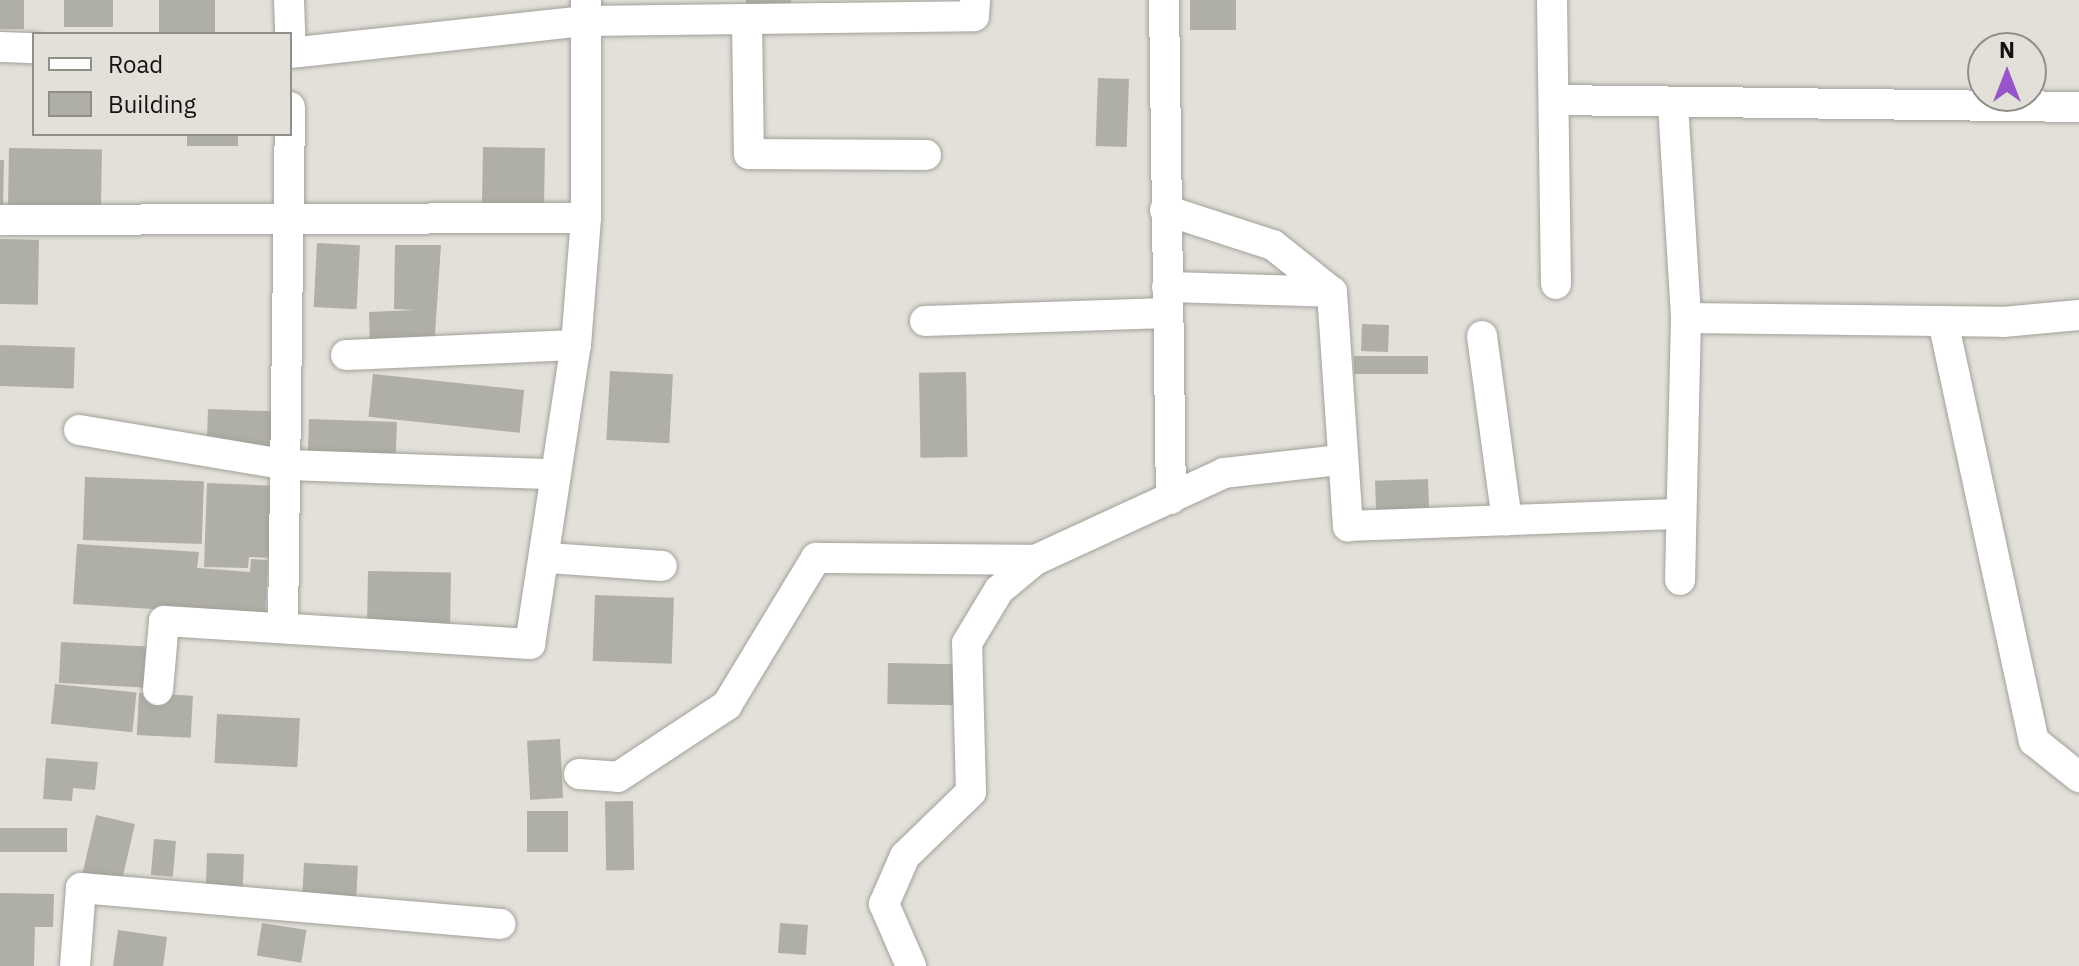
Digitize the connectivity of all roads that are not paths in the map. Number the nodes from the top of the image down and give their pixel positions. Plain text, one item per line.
1 (289, 0) edge
2 (975, 0) edge
3 (1164, 0) edge
4 (1552, 0) edge
5 (584, 10) edge
6 (747, 19) junction
7 (290, 32) edge
8 (0, 47) edge
9 (32, 48) edge
10 (292, 53) edge
11 (1554, 100) junction
12 (1673, 104) junction
13 (2079, 107) edge
14 (290, 136) edge
15 (926, 155) dead end
16 (1165, 210) junction
17 (586, 218) junction
18 (0, 220) edge
19 (291, 224) junction
20 (1556, 284) dead end
21 (1332, 292) junction
22 (1167, 300) junction
23 (2079, 315) edge
24 (1686, 318) junction
25 (925, 321) dead end
26 (1943, 321) junction
27 (1482, 336) dead end
28 (576, 345) junction
29 (346, 355) dead end
30 (79, 430) dead end
31 (1339, 460) junction
32 (289, 465) junction
33 (553, 474) junction
34 (1171, 499) junction
35 (1681, 514) junction
36 (1507, 520) junction
37 (549, 558) junction
38 (1035, 560) junction
39 (662, 566) dead end
40 (1680, 580) dead end
41 (283, 624) junction
42 (158, 690) dead end
43 (579, 774) dead end
44 (2079, 777) edge
45 (500, 924) dead end
46 (75, 966) edge
47 (911, 966) edge

1 - 7 street
2 - 6 street
3 - 16 street
4 - 11 street
5 - 6 street
5 - 10 street
5 - 17 street
6 - 15 street
8 - 9 street
11 - 12 street
11 - 20 street
12 - 13 street
12 - 24 street
14 - 19 street
16 - 21 street
16 - 22 street
17 - 19 street
17 - 28 street
18 - 19 street
19 - 32 street
21 - 22 street
21 - 31 street
22 - 25 street
22 - 34 street
23 - 26 street
24 - 26 street
24 - 35 street
26 - 44 street
27 - 36 street
28 - 29 street
28 - 33 street
30 - 32 street
31 - 34 street
31 - 36 street
32 - 33 street
32 - 41 street
33 - 37 street
34 - 38 street
35 - 36 street
35 - 40 street
37 - 39 street
37 - 41 street
38 - 43 street
38 - 47 street
41 - 42 street
45 - 46 street

